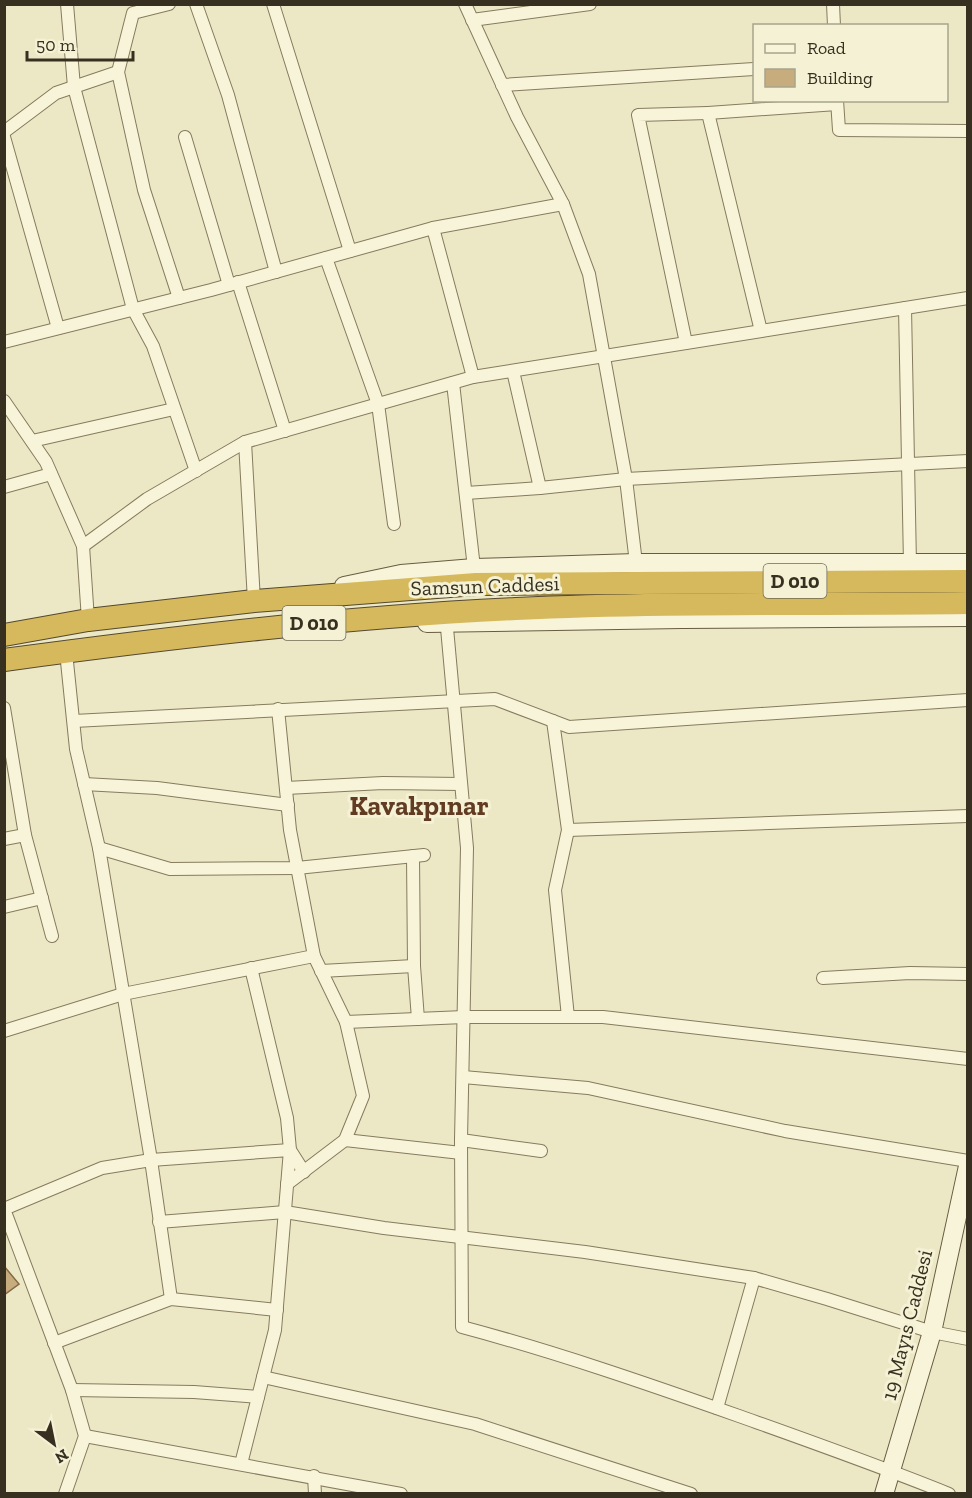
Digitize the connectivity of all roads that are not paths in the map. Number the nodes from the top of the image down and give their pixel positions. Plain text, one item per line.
1 (67, 4) edge
2 (169, 4) edge
3 (196, 4) edge
4 (273, 4) edge
5 (465, 4) edge
6 (590, 4) edge
7 (833, 4) edge
8 (472, 20) junction
9 (834, 24) edge
10 (753, 69) edge
11 (118, 72) junction
12 (502, 85) junction
13 (74, 87) junction
14 (837, 102) edge
15 (708, 113) junction
16 (968, 131) edge
17 (4, 132) edge
18 (4, 137) edge
19 (185, 137) dead end
20 (563, 204) junction
21 (433, 228) junction
22 (350, 251) junction
23 (326, 258) junction
24 (276, 272) junction
25 (234, 283) junction
26 (179, 298) junction
27 (968, 298) edge
28 (905, 308) junction
29 (133, 309) junction
30 (58, 328) junction
31 (761, 331) junction
32 (4, 342) edge
33 (686, 343) junction
34 (603, 357) junction
35 (513, 371) junction
36 (473, 377) junction
37 (453, 383) junction
38 (4, 400) edge
39 (378, 404) junction
40 (174, 409) junction
41 (285, 431) junction
42 (32, 441) junction
43 (245, 442) junction
44 (968, 461) edge
45 (909, 465) junction
46 (196, 471) junction
47 (51, 474) junction
48 (626, 479) junction
49 (4, 487) edge
50 (540, 488) junction
51 (466, 493) junction
52 (394, 524) dead end
53 (83, 546) junction
54 (636, 563) junction
55 (968, 563) edge
56 (910, 564) junction
57 (474, 568) junction
58 (968, 581) edge
59 (292, 597) junction
60 (254, 601) junction
61 (968, 603) edge
62 (968, 617) edge
63 (446, 618) junction
64 (88, 620) junction
65 (4, 635) edge
66 (66, 652) junction
67 (4, 660) edge
68 (968, 700) edge
69 (453, 701) junction
70 (4, 708) edge
71 (278, 709) junction
72 (553, 721) junction
73 (74, 722) junction
74 (10, 771) edge
75 (84, 784) junction
76 (461, 784) junction
77 (286, 788) junction
78 (288, 805) junction
79 (968, 816) edge
80 (568, 830) junction
81 (26, 835) junction
82 (4, 839) edge
83 (99, 848) junction
84 (297, 868) junction
85 (42, 898) junction
86 (4, 907) edge
87 (52, 936) dead end
88 (314, 956) junction
89 (414, 966) junction
90 (252, 968) junction
91 (321, 971) junction
92 (968, 974) edge
93 (824, 978) dead end
94 (123, 994) junction
95 (464, 1017) junction
96 (568, 1017) junction
97 (418, 1019) junction
98 (346, 1022) junction
99 (4, 1031) edge
100 (968, 1059) edge
101 (463, 1077) junction
102 (345, 1140) junction
103 (461, 1147) junction
104 (290, 1150) junction
105 (541, 1151) dead end
106 (151, 1160) junction
107 (968, 1161) edge
108 (968, 1166) edge
109 (304, 1172) junction
110 (287, 1184) junction
111 (285, 1212) junction
112 (159, 1222) junction
113 (461, 1237) junction
114 (754, 1278) junction
115 (171, 1299) junction
116 (277, 1310) junction
117 (932, 1332) junction
118 (968, 1339) edge
119 (54, 1343) junction
120 (263, 1377) junction
121 (72, 1390) junction
122 (258, 1397) junction
123 (717, 1408) junction
124 (85, 1436) junction
125 (241, 1464) junction
126 (891, 1470) junction
127 (314, 1476) junction
128 (65, 1494) edge
129 (315, 1494) edge
130 (401, 1494) edge
131 (691, 1494) edge
132 (884, 1494) edge
133 (949, 1494) edge

1 - 13 street
2 - 11 street
3 - 24 street
4 - 22 street
5 - 8 street
6 - 8 street
7 - 9 street
8 - 12 street
10 - 12 street
11 - 13 street
11 - 26 street
12 - 20 street
13 - 17 street
13 - 29 street
14 - 15 street
14 - 16 street
15 - 31 street
15 - 33 street
18 - 30 street
19 - 25 street
20 - 21 street
20 - 34 street
21 - 22 street
21 - 36 street
22 - 23 street
23 - 24 street
23 - 39 street
24 - 25 street
25 - 26 street
25 - 41 street
26 - 29 street
27 - 28 street
28 - 31 street
28 - 45 street
29 - 30 street
29 - 40 street
30 - 32 street
31 - 33 street
33 - 34 street
34 - 35 street
34 - 48 street
35 - 36 street
35 - 50 street
36 - 37 street
37 - 39 street
37 - 51 street
38 - 42 street
39 - 41 street
39 - 52 street
40 - 42 street
40 - 46 street
41 - 43 street
42 - 47 street
43 - 46 street
43 - 60 street
44 - 45 street
45 - 48 street
45 - 56 street
46 - 53 street
47 - 49 street
47 - 53 street
48 - 50 street
48 - 54 street
50 - 51 street
51 - 57 street
53 - 64 street
54 - 56 street
54 - 57 street
55 - 56 street
57 - 59 street
58 - 59 highway, Samsun Caddesi / D 010
59 - 60 highway, Samsun Caddesi / D 010
60 - 64 highway, Samsun Caddesi / D 010
61 - 63 highway, Samsun Caddesi / D 010
62 - 63 street
63 - 66 highway, Samsun Caddesi / D 010
63 - 69 street
64 - 65 highway, Samsun Caddesi / D 010
66 - 67 highway, Samsun Caddesi / D 010
66 - 73 street
68 - 72 street
69 - 71 street
69 - 72 street
69 - 76 street
70 - 74 street
71 - 73 street
71 - 77 street
72 - 80 street
73 - 75 street
74 - 81 street
75 - 78 street
75 - 83 street
76 - 77 street
76 - 95 street
77 - 78 street
78 - 84 street
79 - 80 street
80 - 96 street
81 - 82 street
81 - 85 street
83 - 84 street
83 - 94 street
84 - 88 street
84 - 89 street
85 - 86 street
85 - 87 street
88 - 90 street
88 - 91 street
89 - 91 street
89 - 97 street
90 - 94 street
90 - 104 street
91 - 98 street
92 - 93 street
94 - 99 street
94 - 106 street
95 - 96 street
95 - 97 street
95 - 101 street
96 - 100 street
97 - 98 street
98 - 102 street
101 - 103 street
101 - 107 street
102 - 103 street
102 - 109 street
103 - 105 street
103 - 113 street
104 - 106 street
104 - 109 street
104 - 110 street
106 - 112 street
106 - 119 street
108 - 117 street, 19 Mayıs Caddesi
109 - 110 street
110 - 111 street
111 - 112 street
111 - 113 street
111 - 116 street
112 - 115 street
113 - 114 street
113 - 123 street
114 - 117 street
114 - 123 street
115 - 116 street
115 - 119 street
116 - 120 street
117 - 118 street
117 - 126 street, 19 Mayıs Caddesi
119 - 121 street
120 - 122 street
120 - 131 street
121 - 122 street
121 - 124 street
122 - 125 street
123 - 126 street
124 - 125 street
124 - 128 street
125 - 127 street
126 - 132 street, 19 Mayıs Caddesi
126 - 133 street
127 - 129 street
127 - 130 street

